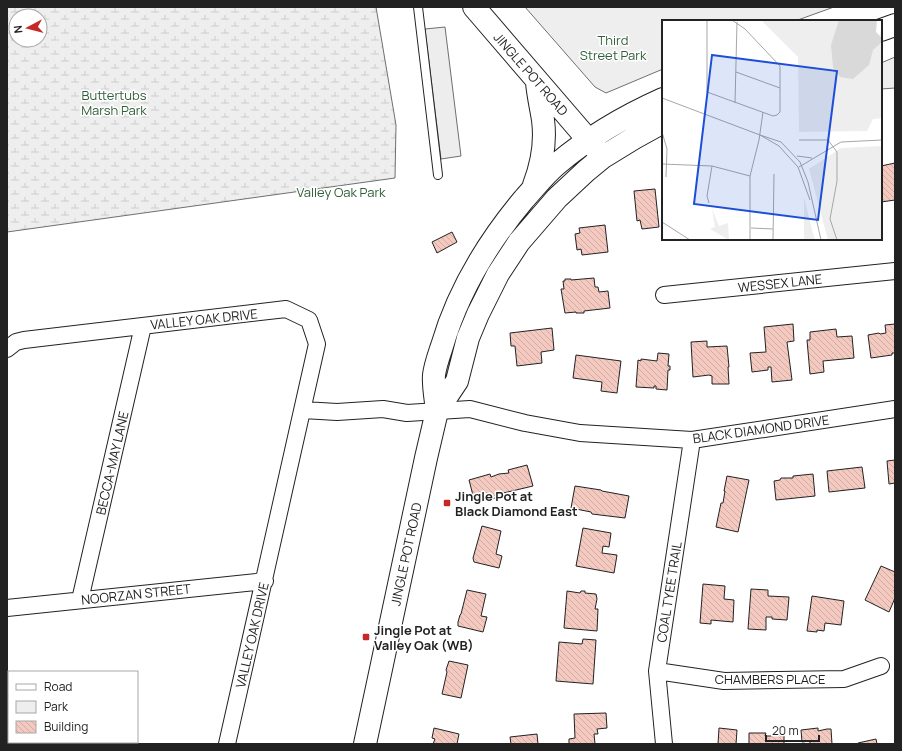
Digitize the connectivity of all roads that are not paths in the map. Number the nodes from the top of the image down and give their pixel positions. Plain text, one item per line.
1 (418, 7) edge
2 (474, 7) edge
3 (895, 25) edge
4 (882, 30) edge
5 (537, 82) junction
6 (662, 100) edge
7 (662, 123) edge
8 (588, 140) junction
9 (603, 157) junction
10 (438, 175) dead end
11 (533, 189) junction
12 (895, 271) edge
13 (664, 295) dead end
14 (143, 326) junction
15 (7, 348) edge
16 (895, 409) edge
17 (303, 410) junction
18 (438, 411) junction
19 (692, 440) junction
20 (265, 581) junction
21 (80, 600) junction
22 (7, 608) edge
23 (881, 666) dead end
24 (657, 671) junction
25 (228, 744) edge
26 (365, 744) edge
27 (664, 744) edge

1 - 10 lane
2 - 5 main road, JINGLE POT ROAD
3 - 4 main road
5 - 8 main road, JINGLE POT ROAD
5 - 11 main road
6 - 8 main road
7 - 9 main road
8 - 9 main road, JINGLE POT ROAD
8 - 11 main road, JINGLE POT ROAD
9 - 18 main road, JINGLE POT ROAD
11 - 18 main road, JINGLE POT ROAD
12 - 13 street, WESSEX LANE
14 - 15 street, VALLEY OAK DRIVE
14 - 17 street, VALLEY OAK DRIVE
14 - 21 street, BECCA-MAY LANE
16 - 19 street, BLACK DIAMOND DRIVE
17 - 18 street
17 - 20 street, VALLEY OAK DRIVE
18 - 19 street, BLACK DIAMOND DRIVE
18 - 26 main road, JINGLE POT ROAD
19 - 24 street, COAL TYEE TRAIL
20 - 21 street, NOORZAN STREET
20 - 25 street, VALLEY OAK DRIVE
21 - 22 street, NOORZAN STREET
23 - 24 street, CHAMBERS PLACE
24 - 27 street, COAL TYEE TRAIL

